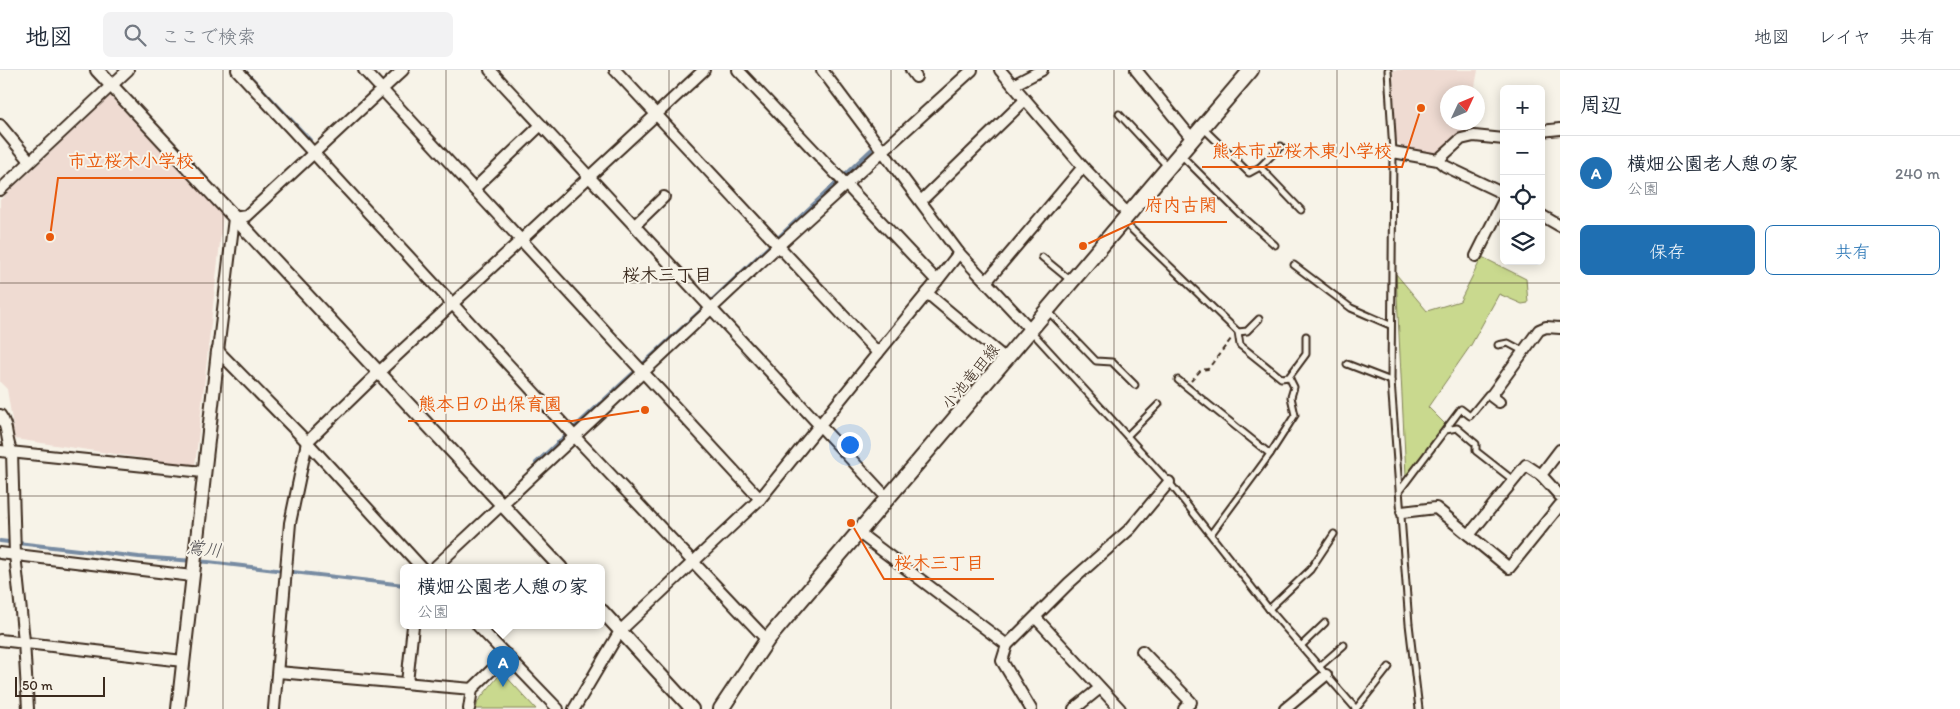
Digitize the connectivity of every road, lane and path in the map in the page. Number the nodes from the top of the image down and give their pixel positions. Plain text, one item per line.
1 (97, 70) edge
2 (128, 70) edge
3 (237, 70) edge
4 (364, 70) edge
5 (403, 70) edge
6 (490, 70) edge
7 (615, 70) edge
8 (704, 70) edge
9 (738, 70) edge
10 (822, 70) edge
11 (972, 70) edge
12 (1000, 70) edge
13 (1042, 70) edge
14 (1136, 70) edge
15 (1388, 70) edge
16 (1249, 71) edge
17 (1012, 85) junction
18 (111, 86) junction
19 (382, 89) junction
20 (1025, 100) junction
21 (656, 114) junction
22 (1119, 114) dead end
23 (0, 125) edge
24 (541, 126) junction
25 (1202, 128) junction
26 (1560, 129) edge
27 (1545, 131) edge
28 (1500, 139) edge
29 (1193, 140) junction
30 (1281, 146) dead end
31 (881, 150) junction
32 (1393, 152) junction
33 (314, 153) junction
34 (1180, 154) junction
35 (1438, 160) junction
36 (30, 161) junction
37 (1083, 167) junction
38 (1168, 167) junction
39 (1260, 167) junction
40 (588, 176) junction
41 (844, 185) junction
42 (474, 189) junction
43 (0, 190) edge
44 (1500, 192) edge
45 (664, 197) dead end
46 (921, 200) junction
47 (1500, 208) edge
48 (1301, 210) dead end
49 (1545, 217) edge
50 (234, 218) junction
51 (1127, 218) junction
52 (634, 225) junction
53 (1560, 226) edge
54 (520, 240) junction
55 (1274, 245) dead end
56 (778, 246) junction
57 (959, 253) junction
58 (1476, 256) dead end
59 (1042, 257) dead end
60 (1294, 265) dead end
61 (937, 281) junction
62 (986, 282) junction
63 (1072, 282) junction
64 (926, 293) junction
65 (453, 303) junction
66 (712, 308) junction
67 (1047, 311) junction
68 (1259, 319) dead end
69 (1390, 325) junction
70 (1560, 328) edge
71 (1031, 330) junction
72 (1238, 332) junction
73 (1306, 336) dead end
74 (1498, 345) dead end
75 (218, 350) junction
76 (1524, 351) junction
77 (878, 352) junction
78 (1007, 360) junction
79 (1347, 364) dead end
80 (378, 372) junction
81 (643, 372) junction
82 (1289, 378) junction
83 (1178, 380) dead end
84 (1391, 381) junction
85 (1135, 385) dead end
86 (1186, 386) junction
87 (1495, 399) joint
88 (1159, 404) dead end
89 (0, 415) edge
90 (820, 427) junction
91 (1446, 430) junction
92 (1127, 436) junction
93 (575, 437) junction
94 (308, 442) junction
95 (1560, 450) edge
96 (0, 451) edge
97 (12, 452) junction
98 (1270, 454) junction
99 (203, 472) junction
100 (1541, 476) junction
101 (1513, 480) junction
102 (1169, 482) junction
103 (1399, 490) junction
104 (1560, 496) edge
105 (760, 499) junction
106 (888, 499) junction
107 (500, 504) junction
108 (1560, 505) edge
109 (1402, 512) junction
110 (860, 533) junction
111 (1211, 534) junction
112 (1334, 534) dead end
113 (1469, 535) junction
114 (0, 553) edge
115 (15, 554) junction
116 (693, 562) junction
117 (418, 564) edge
118 (438, 564) edge
119 (557, 564) edge
120 (192, 576) junction
121 (1270, 609) junction
122 (605, 614) edge
123 (1036, 618) junction
124 (1325, 623) dead end
125 (413, 629) edge
126 (481, 629) edge
127 (620, 631) junction
128 (0, 640) edge
129 (767, 640) junction
130 (24, 641) junction
131 (1007, 645) junction
132 (1302, 645) junction
133 (1344, 645) dead end
134 (1142, 650) dead end
135 (507, 655) junction
136 (183, 661) junction
137 (1389, 667) dead end
138 (1322, 671) junction
139 (278, 672) junction
140 (407, 684) junction
141 (1100, 688) junction
142 (472, 689) junction
143 (28, 709) edge
144 (178, 709) edge
145 (274, 709) edge
146 (469, 709) edge
147 (558, 709) edge
148 (574, 709) edge
149 (692, 709) edge
150 (721, 709) edge
151 (1031, 709) edge
152 (1074, 709) edge
153 (1120, 709) edge
154 (1184, 709) edge
155 (1285, 709) edge
156 (1356, 709) edge
157 (1419, 709) edge

1 - 18 street
2 - 18 street
3 - 33 street
4 - 19 street
5 - 19 street
6 - 24 street
7 - 21 street
8 - 21 street
9 - 41 street
10 - 31 street
11 - 31 street
12 - 17 street
13 - 17 street
14 - 29 street
15 - 32 lane
16 - 25 main road, 小池竜田線
17 - 20 street
18 - 36 street
18 - 50 street
19 - 33 street
19 - 42 street
20 - 37 street
20 - 46 street
21 - 40 street
21 - 56 street
22 - 38 lane
23 - 36 street
24 - 40 street
24 - 42 street
25 - 29 main road, 小池竜田線
25 - 39 lane
26 - 27 street
28 - 35 street
29 - 34 main road, 小池竜田線
30 - 39 lane
31 - 41 street
31 - 46 street
32 - 35 street
32 - 69 lane
33 - 50 street
33 - 65 street
34 - 38 main road, 小池竜田線
34 - 55 lane
35 - 44 street
36 - 43 street
37 - 51 street
37 - 62 street
38 - 51 main road, 小池竜田線
39 - 48 lane
40 - 52 street
40 - 54 street
41 - 56 street
41 - 61 street
42 - 54 street
45 - 52 street
46 - 57 street
47 - 58 street
49 - 53 street
50 - 75 street
50 - 80 street
51 - 63 main road, 小池竜田線
51 - 72 lane
52 - 66 street
54 - 65 street
54 - 81 street
56 - 66 street
56 - 77 street
57 - 61 street
57 - 62 street
59 - 63 lane
60 - 69 lane
61 - 64 street
62 - 71 street
63 - 67 main road, 小池竜田線
64 - 77 street
64 - 78 street
65 - 80 street
65 - 93 street
66 - 81 street
66 - 90 street
67 - 71 main road, 小池竜田線
67 - 85 lane
68 - 72 lane
69 - 84 lane
70 - 76 street
71 - 78 main road, 小池竜田線
71 - 92 lane
72 - 82 lane
72 - 86 path
73 - 82 lane
74 - 76 lane
75 - 94 street
75 - 99 street
76 - 87 street
77 - 90 street
78 - 106 main road, 小池竜田線
79 - 84 lane
80 - 94 street
80 - 107 street
81 - 93 street
81 - 105 street
82 - 98 lane
83 - 86 lane
84 - 103 lane
86 - 98 lane
87 - 91 lane
88 - 92 lane
89 - 97 street
90 - 105 street
90 - 106 street
91 - 101 lane
91 - 103 lane
92 - 102 lane
93 - 107 street
93 - 116 street
94 - 117 street
94 - 139 street
95 - 100 street
96 - 97 street
97 - 99 street
97 - 115 street
98 - 111 lane
99 - 120 street
100 - 101 street
100 - 104 street
101 - 113 street
102 - 111 lane
102 - 123 street
103 - 109 lane
105 - 116 street
106 - 110 main road, 小池竜田線
107 - 118 street
107 - 119 street
108 - 113 street
109 - 113 street
109 - 157 lane
110 - 129 main road, 小池竜田線
110 - 131 street
111 - 121 lane
112 - 121 lane
114 - 115 street
115 - 120 street
115 - 130 street
116 - 127 street
116 - 129 street
120 - 136 street
121 - 132 lane
122 - 127 street
123 - 131 street
123 - 141 street
124 - 132 lane
125 - 140 street
126 - 135 street
127 - 148 street
127 - 149 street
128 - 130 street
129 - 150 main road, 小池竜田線
130 - 136 street
130 - 143 street
131 - 151 street
132 - 138 lane
133 - 138 lane
134 - 154 street
135 - 142 street
135 - 147 street
136 - 144 street
137 - 156 lane
138 - 155 street
138 - 156 lane
139 - 140 street
139 - 145 street
140 - 142 street
141 - 152 street
141 - 153 street
142 - 146 street

